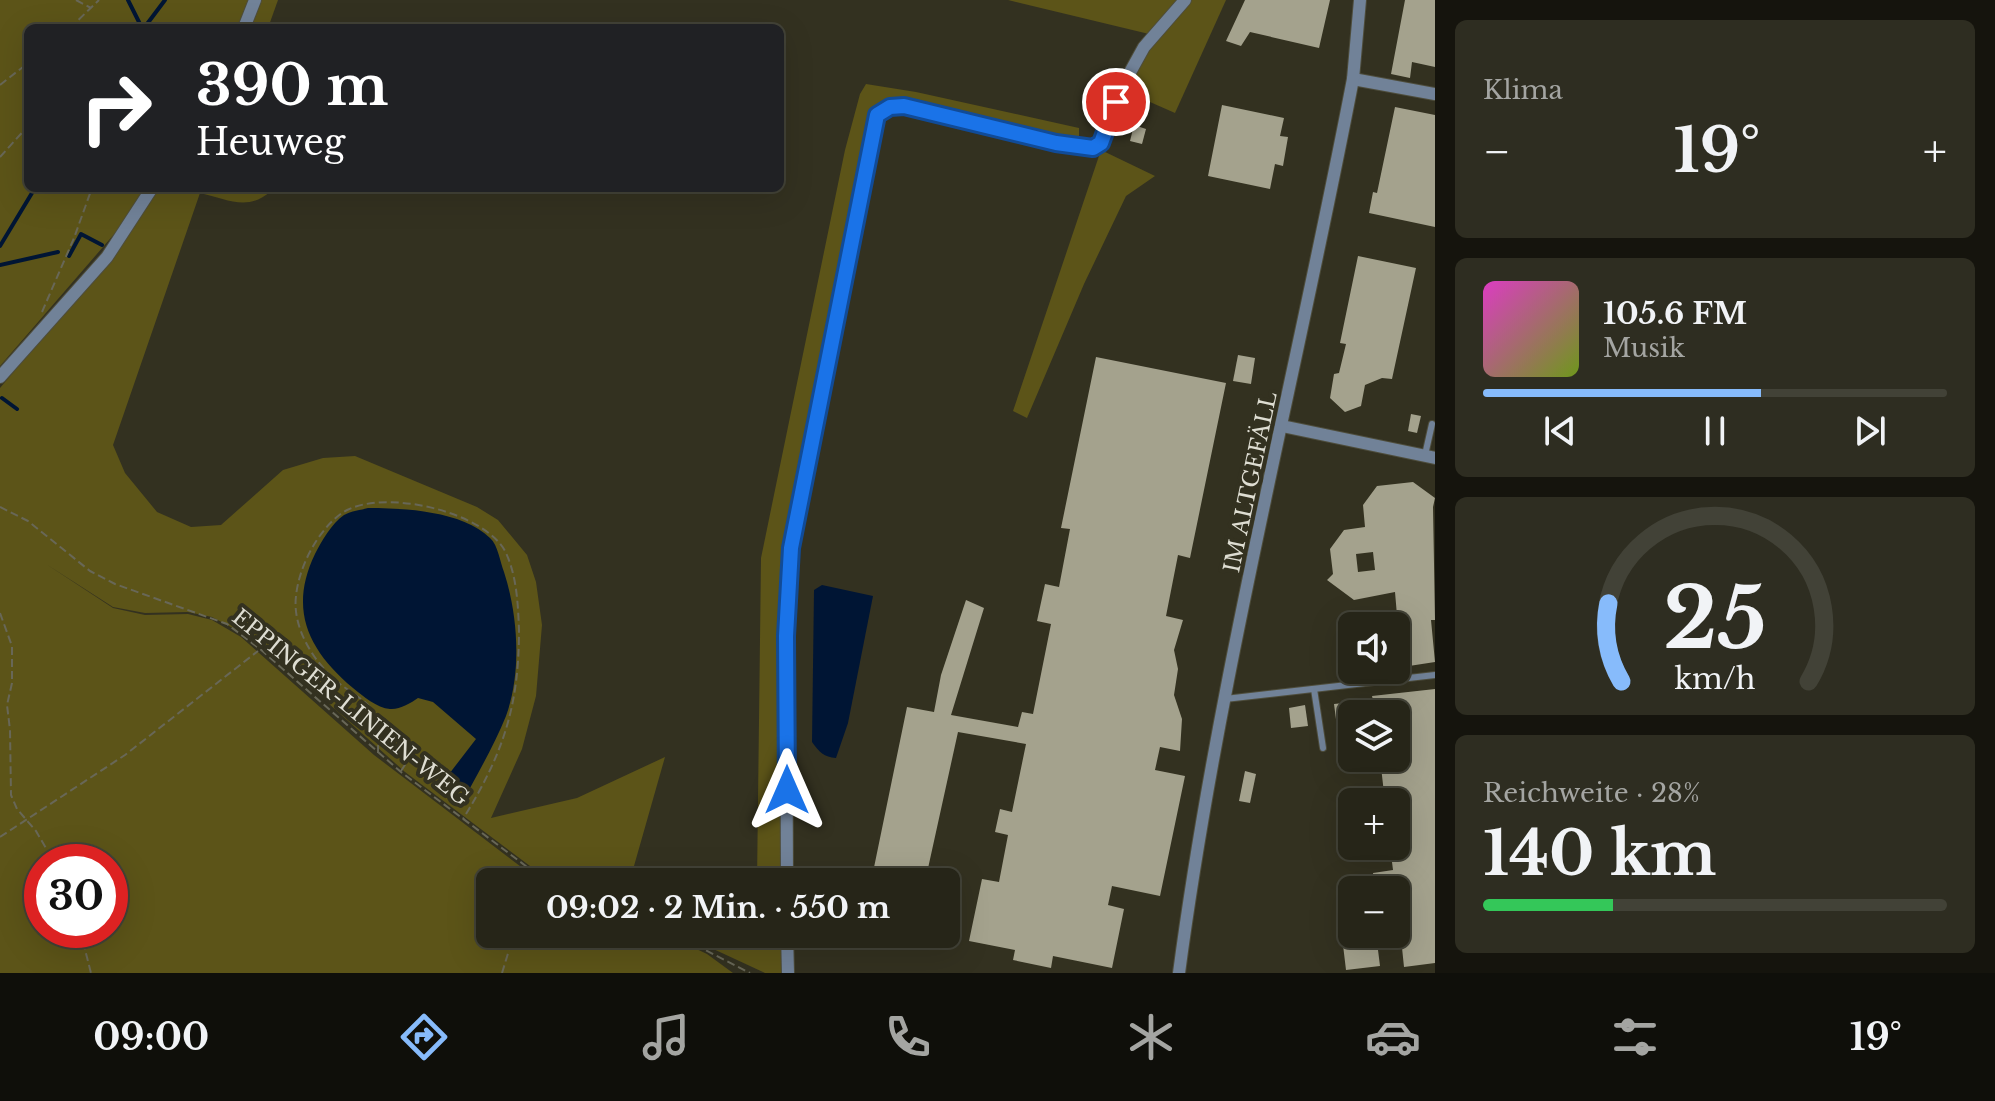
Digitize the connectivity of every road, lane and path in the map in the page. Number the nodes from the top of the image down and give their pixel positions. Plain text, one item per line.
1 (76, 0) edge
2 (99, 0) edge
3 (255, 0) edge
4 (1185, 0) edge
5 (1360, 0) edge
6 (92, 9) junction
7 (75, 24) edge
8 (246, 24) edge
9 (24, 66) edge
10 (1353, 79) junction
11 (0, 85) edge
12 (1435, 94) edge
13 (24, 130) edge
14 (0, 157) edge
15 (91, 192) edge
16 (149, 192) edge
17 (50, 322) junction
18 (0, 377) edge
19 (1432, 424) dead end
20 (1282, 426) junction
21 (1430, 457) edge
22 (0, 507) edge
23 (0, 613) edge
24 (260, 649) junction
25 (1435, 675) edge
26 (1314, 689) junction
27 (1225, 699) junction
28 (418, 745) dead end
29 (1323, 748) dead end
30 (378, 753) junction
31 (401, 772) junction
32 (463, 819) junction
33 (27, 820) junction
34 (0, 837) edge
35 (42, 844) edge
36 (528, 868) edge
37 (787, 868) edge
38 (85, 948) edge
39 (510, 948) edge
40 (701, 948) edge
41 (787, 948) edge
42 (91, 973) edge
43 (502, 973) edge
44 (750, 973) edge
45 (788, 973) edge
46 (1179, 973) edge

1 - 6 path
2 - 6 path
3 - 8 street
4 - 37 street
5 - 10 street, IM ALTGEFÄLL
6 - 7 path
9 - 11 path
10 - 12 street
10 - 20 street, IM ALTGEFÄLL
13 - 14 path
15 - 17 path
16 - 17 street
17 - 18 street
19 - 21 lane
20 - 21 street
20 - 27 street, IM ALTGEFÄLL
22 - 24 path, EPPINGER-LINIEN-WEG
23 - 33 path
24 - 30 path, EPPINGER-LINIEN-WEG
24 - 33 path
25 - 26 lane
26 - 27 lane
26 - 29 lane
27 - 46 street, IM ALTGEFÄLL
28 - 31 path
30 - 31 path, EPPINGER-LINIEN-WEG
30 - 32 path
31 - 32 path, EPPINGER-LINIEN-WEG
32 - 36 path, EPPINGER-LINIEN-WEG
33 - 34 path
33 - 35 path
38 - 42 path
39 - 43 path
40 - 44 path
41 - 45 street

